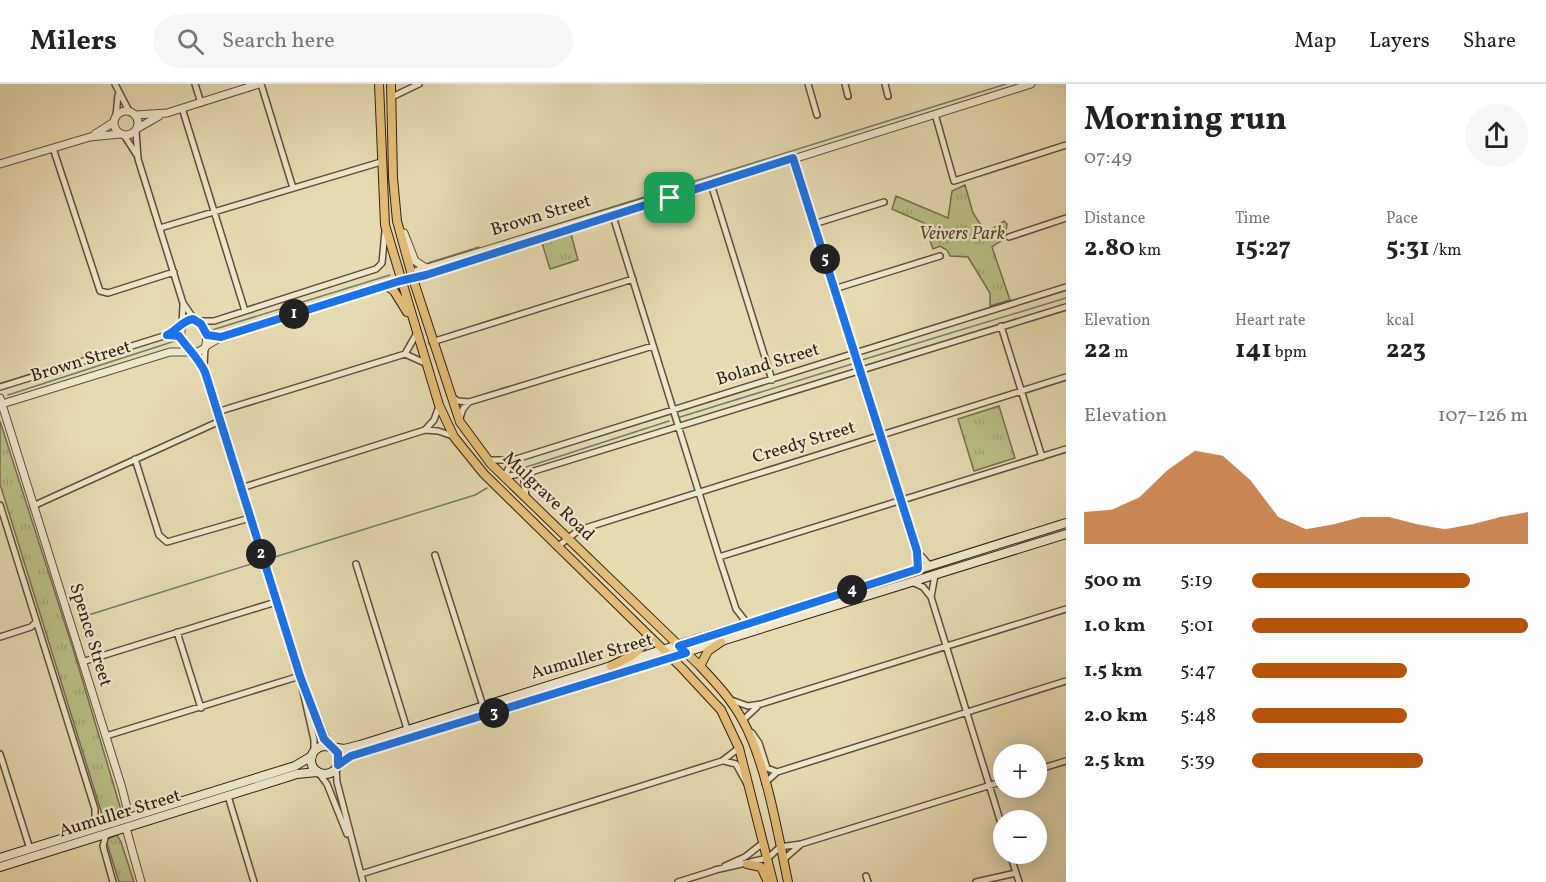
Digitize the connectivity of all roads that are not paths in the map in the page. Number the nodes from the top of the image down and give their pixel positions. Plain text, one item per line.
1 (115, 84) edge
2 (195, 84) edge
3 (260, 84) edge
4 (379, 84) edge
5 (391, 84) edge
6 (418, 84) edge
7 (808, 84) edge
8 (845, 84) edge
9 (885, 84) edge
10 (1030, 84) edge
11 (118, 93) junction
12 (848, 96) dead end
13 (888, 96) dead end
14 (392, 97) junction
15 (201, 103) junction
16 (182, 108) junction
17 (132, 113) junction
18 (167, 113) junction
19 (934, 114) junction
20 (817, 115) dead end
21 (115, 119) junction
22 (137, 129) junction
23 (122, 135) junction
24 (90, 137) junction
25 (1066, 145) edge
26 (53, 148) junction
27 (793, 158) junction
28 (138, 159) junction
29 (381, 162) junction
30 (0, 164) edge
31 (711, 184) junction
32 (292, 188) junction
33 (884, 202) dead end
34 (215, 212) junction
35 (612, 214) junction
36 (1066, 218) edge
37 (397, 221) junction
38 (814, 224) junction
39 (385, 225) junction
40 (160, 228) junction
41 (1009, 237) dead end
42 (940, 256) dead end
43 (426, 268) junction
44 (174, 272) junction
45 (412, 276) junction
46 (633, 279) junction
47 (400, 281) junction
48 (386, 285) junction
49 (1066, 287) edge
50 (834, 289) junction
51 (183, 303) junction
52 (1066, 306) edge
53 (245, 310) junction
54 (196, 320) junction
55 (214, 321) junction
56 (413, 323) junction
57 (182, 326) junction
58 (1001, 326) junction
59 (205, 332) junction
60 (417, 333) junction
61 (167, 335) junction
62 (221, 337) junction
63 (182, 340) junction
64 (432, 342) junction
65 (205, 346) junction
66 (653, 346) junction
67 (170, 352) junction
68 (192, 352) junction
69 (405, 354) junction
70 (854, 354) junction
71 (427, 366) junction
72 (860, 369) junction
73 (205, 372) junction
74 (1066, 377) edge
75 (772, 380) junction
76 (0, 387) edge
77 (1021, 391) junction
78 (448, 394) junction
79 (1, 401) edge
80 (469, 402) junction
81 (439, 405) junction
82 (674, 410) junction
83 (217, 412) junction
84 (220, 421) junction
85 (460, 422) junction
86 (679, 426) junction
87 (425, 430) junction
88 (879, 435) junction
89 (454, 437) junction
90 (1066, 449) edge
91 (1042, 457) junction
92 (135, 459) junction
93 (486, 459) junction
94 (513, 460) junction
95 (534, 471) junction
96 (504, 477) junction
97 (241, 488) junction
98 (699, 491) junction
99 (526, 499) junction
100 (901, 500) junction
101 (0, 505) edge
102 (33, 506) junction
103 (250, 518) junction
104 (1066, 523) edge
105 (1066, 534) edge
106 (567, 538) junction
107 (557, 547) junction
108 (917, 551) junction
109 (435, 555) dead end
110 (719, 557) junction
111 (356, 564) dead end
112 (930, 566) junction
113 (958, 568) junction
114 (918, 569) junction
115 (935, 575) junction
116 (912, 582) junction
117 (931, 597) junction
118 (276, 602) junction
119 (736, 609) junction
120 (1066, 609) edge
121 (811, 614) junction
122 (772, 615) junction
123 (35, 623) junction
124 (747, 623) junction
125 (731, 628) junction
126 (177, 632) junction
127 (647, 634) junction
128 (0, 637) edge
129 (721, 642) junction
130 (946, 646) junction
131 (683, 650) junction
132 (664, 651) junction
133 (671, 658) junction
134 (82, 662) junction
135 (611, 666) junction
136 (700, 666) junction
137 (300, 676) junction
138 (1066, 681) edge
139 (583, 685) junction
140 (546, 686) junction
141 (729, 699) junction
142 (761, 704) junction
143 (483, 705) junction
144 (201, 708) junction
145 (966, 712) junction
146 (745, 724) junction
147 (407, 729) junction
148 (106, 736) junction
149 (330, 747) junction
150 (739, 748) junction
151 (0, 754) edge
152 (313, 754) junction
153 (722, 761) junction
154 (1066, 761) edge
155 (337, 767) junction
156 (1047, 767) edge
157 (318, 772) junction
158 (777, 772) junction
159 (764, 784) junction
160 (993, 784) edge
161 (990, 785) junction
162 (750, 788) junction
163 (228, 796) junction
164 (189, 798) junction
165 (218, 799) junction
166 (997, 810) edge
167 (126, 818) junction
168 (126, 828) junction
169 (87, 830) junction
170 (106, 834) junction
171 (91, 839) junction
172 (764, 842) junction
173 (352, 844) junction
174 (801, 844) junction
175 (103, 846) junction
176 (780, 847) junction
177 (31, 853) junction
178 (0, 858) edge
179 (768, 858) junction
180 (783, 860) junction
181 (747, 864) junction
182 (0, 867) edge
183 (715, 870) junction
184 (361, 874) junction
185 (1017, 877) edge
186 (996, 880) edge
187 (113, 882) edge
188 (141, 882) edge
189 (254, 882) edge
190 (363, 882) edge
191 (678, 882) edge
192 (768, 882) edge
193 (773, 882) edge
194 (788, 882) edge
195 (976, 882) edge

1 - 11 street
2 - 15 street
3 - 15 street
3 - 32 street
4 - 29 main road, Mulgrave Road
5 - 14 main road, Mulgrave Road
6 - 14 street
7 - 20 street
8 - 12 street
9 - 13 street
10 - 19 street, Brown Street
11 - 17 street
11 - 21 street
14 - 37 main road, Mulgrave Road
15 - 16 street
16 - 18 street
16 - 34 street
17 - 18 street
17 - 21 street
17 - 22 street
18 - 22 street
19 - 25 street
19 - 27 street, Brown Street
21 - 23 street
21 - 24 street
22 - 23 street
22 - 28 street
23 - 24 street
23 - 28 street
24 - 26 street
26 - 30 street
26 - 44 street
27 - 31 street, Brown Street
27 - 38 street
28 - 40 street
29 - 32 street
29 - 39 main road, Mulgrave Road
31 - 35 street, Brown Street
31 - 75 street
32 - 34 street
33 - 38 street
34 - 40 street
34 - 53 street
35 - 43 street, Brown Street
35 - 45 street, Brown Street
35 - 46 street
36 - 41 street
37 - 43 street
37 - 45 main road, Mulgrave Road
38 - 50 street
39 - 47 main road, Mulgrave Road
39 - 53 street
40 - 44 street
42 - 50 street
43 - 45 street, Brown Street
44 - 51 street
45 - 47 main road, Brown Street
45 - 64 main road, Mulgrave Road
46 - 64 street
46 - 66 street
47 - 48 street, Brown Street
47 - 56 main road, Mulgrave Road
48 - 56 main road
48 - 62 street, Brown Street
49 - 70 street, Boland Street
50 - 70 street
51 - 54 street
51 - 57 street
52 - 58 street, Boland Street
53 - 55 street
54 - 55 street
54 - 57 street
54 - 59 street
55 - 59 street
56 - 60 main road, Mulgrave Road
57 - 61 street, Brown Street
57 - 63 street
58 - 72 street, Boland Street
58 - 77 street
59 - 62 street
59 - 65 street
60 - 69 street
60 - 71 main road, Mulgrave Road
61 - 63 street
61 - 76 street, Brown Street
62 - 65 street, Brown Street
63 - 67 street, Brown Street
63 - 68 street
64 - 78 main road, Mulgrave Road
65 - 68 street
65 - 73 street
66 - 80 street
66 - 82 street
67 - 68 street, Brown Street
67 - 79 street, Brown Street
68 - 73 street
69 - 71 street
69 - 83 street
70 - 72 street
70 - 75 street, Boland Street
71 - 81 main road, Mulgrave Road
72 - 86 street, Boland Street
72 - 88 street
73 - 83 street
74 - 77 street, Creedy Street
75 - 82 street, Boland Street
77 - 88 street, Creedy Street
77 - 91 street
78 - 80 street
78 - 85 main road, Mulgrave Road
79 - 102 street, Spence Street
80 - 85 street
81 - 87 street
81 - 89 main road, Mulgrave Road
82 - 86 street
82 - 94 street, Boland Street
83 - 84 street
84 - 92 street
84 - 97 street
85 - 93 main road, Mulgrave Road
86 - 95 street, Boland Street
86 - 98 street
87 - 89 street
87 - 97 street
88 - 98 street, Creedy Street
88 - 100 street
89 - 107 main road, Mulgrave Road
90 - 91 street
91 - 100 street
92 - 102 street
92 - 103 street
93 - 94 street, Boland Street
93 - 96 main road, Mulgrave Road
94 - 96 street
95 - 96 street, Boland Street
95 - 99 street
96 - 99 main road, Mulgrave Road
97 - 103 street
98 - 106 street, Creedy Street
98 - 110 street
99 - 106 main road, Mulgrave Road
100 - 108 street
100 - 110 street
101 - 123 street
102 - 134 street, Spence Street
103 - 118 street
104 - 112 main road, Aumuller Street
105 - 113 main road, Aumuller Street
106 - 107 street, Creedy Street
106 - 131 main road, Mulgrave Road
107 - 127 main road, Mulgrave Road
108 - 112 street
108 - 114 street
109 - 143 street
110 - 119 street
111 - 147 street
112 - 114 main road, Aumuller Street
113 - 114 main road
113 - 115 main road, Aumuller Street
114 - 122 main road, Aumuller Street
115 - 116 main road, Aumuller Street
115 - 117 street
116 - 117 street
116 - 121 main road, Aumuller Street
117 - 130 street
118 - 126 street
118 - 137 street
119 - 124 street
119 - 125 street
120 - 130 street
121 - 122 main road
121 - 129 main road, Aumuller Street
122 - 124 main road, Aumuller Street
123 - 128 street
123 - 169 street
124 - 125 main road, Aumuller Street
125 - 131 main road, Aumuller Street
126 - 134 street
126 - 144 street
127 - 132 main road, Mulgrave Road
127 - 135 main road
129 - 131 main road, Aumuller Street
129 - 136 main road
130 - 142 street
130 - 145 street
131 - 132 main road, Aumuller Street
131 - 133 main road, Aumuller Street
131 - 136 main road, Mulgrave Road
132 - 133 main road, Mulgrave Road
132 - 135 main road, Aumuller Street
133 - 139 main road, Aumuller Street
133 - 150 main road, Mulgrave Road
134 - 148 street, Spence Street
135 - 140 main road, Aumuller Street
136 - 141 main road, Mulgrave Road
137 - 144 street
137 - 149 street
137 - 152 street
138 - 145 street
139 - 140 main road
139 - 155 main road, Aumuller Street
140 - 143 main road, Aumuller Street
141 - 142 street
141 - 146 main road, Mulgrave Road
142 - 146 street
143 - 147 main road, Aumuller Street
144 - 148 street
145 - 158 street
145 - 161 street
146 - 158 street
146 - 159 main road, Mulgrave Road
147 - 149 main road, Aumuller Street
148 - 167 street, Spence Street
149 - 152 main road
149 - 155 main road
150 - 153 street
150 - 162 main road, Mulgrave Road
151 - 177 street
152 - 157 main road
152 - 164 main road, Aumuller Street
153 - 162 street
153 - 184 street
154 - 156 street
155 - 157 main road
155 - 173 street
157 - 163 main road, Aumuller Street
157 - 173 street
158 - 159 street
159 - 176 main road, Mulgrave Road
160 - 161 street
161 - 166 street
161 - 174 street
162 - 172 main road, Mulgrave Road
163 - 165 main road, Aumuller Street
163 - 189 street
164 - 165 main road
164 - 167 main road, Aumuller Street
165 - 168 main road, Aumuller Street
167 - 168 main road, Spence Street
167 - 169 main road, Aumuller Street
168 - 170 main road, Aumuller Street
168 - 188 street, Spence Street
169 - 177 main road, Aumuller Street
170 - 171 main road, Aumuller Street
170 - 175 street
171 - 175 street
171 - 177 main road, Aumuller Street
172 - 179 main road, Mulgrave Road
172 - 183 street
173 - 184 street
174 - 176 street
174 - 180 street
175 - 187 street
176 - 179 street
176 - 180 main road, Mulgrave Road
177 - 178 main road, Aumuller Street
177 - 182 main road, Aumuller Street
179 - 181 street
179 - 193 main road, Mulgrave Road
180 - 194 main road, Mulgrave Road
181 - 183 street
181 - 192 main road
183 - 191 street
184 - 190 street
185 - 186 street
186 - 195 street

